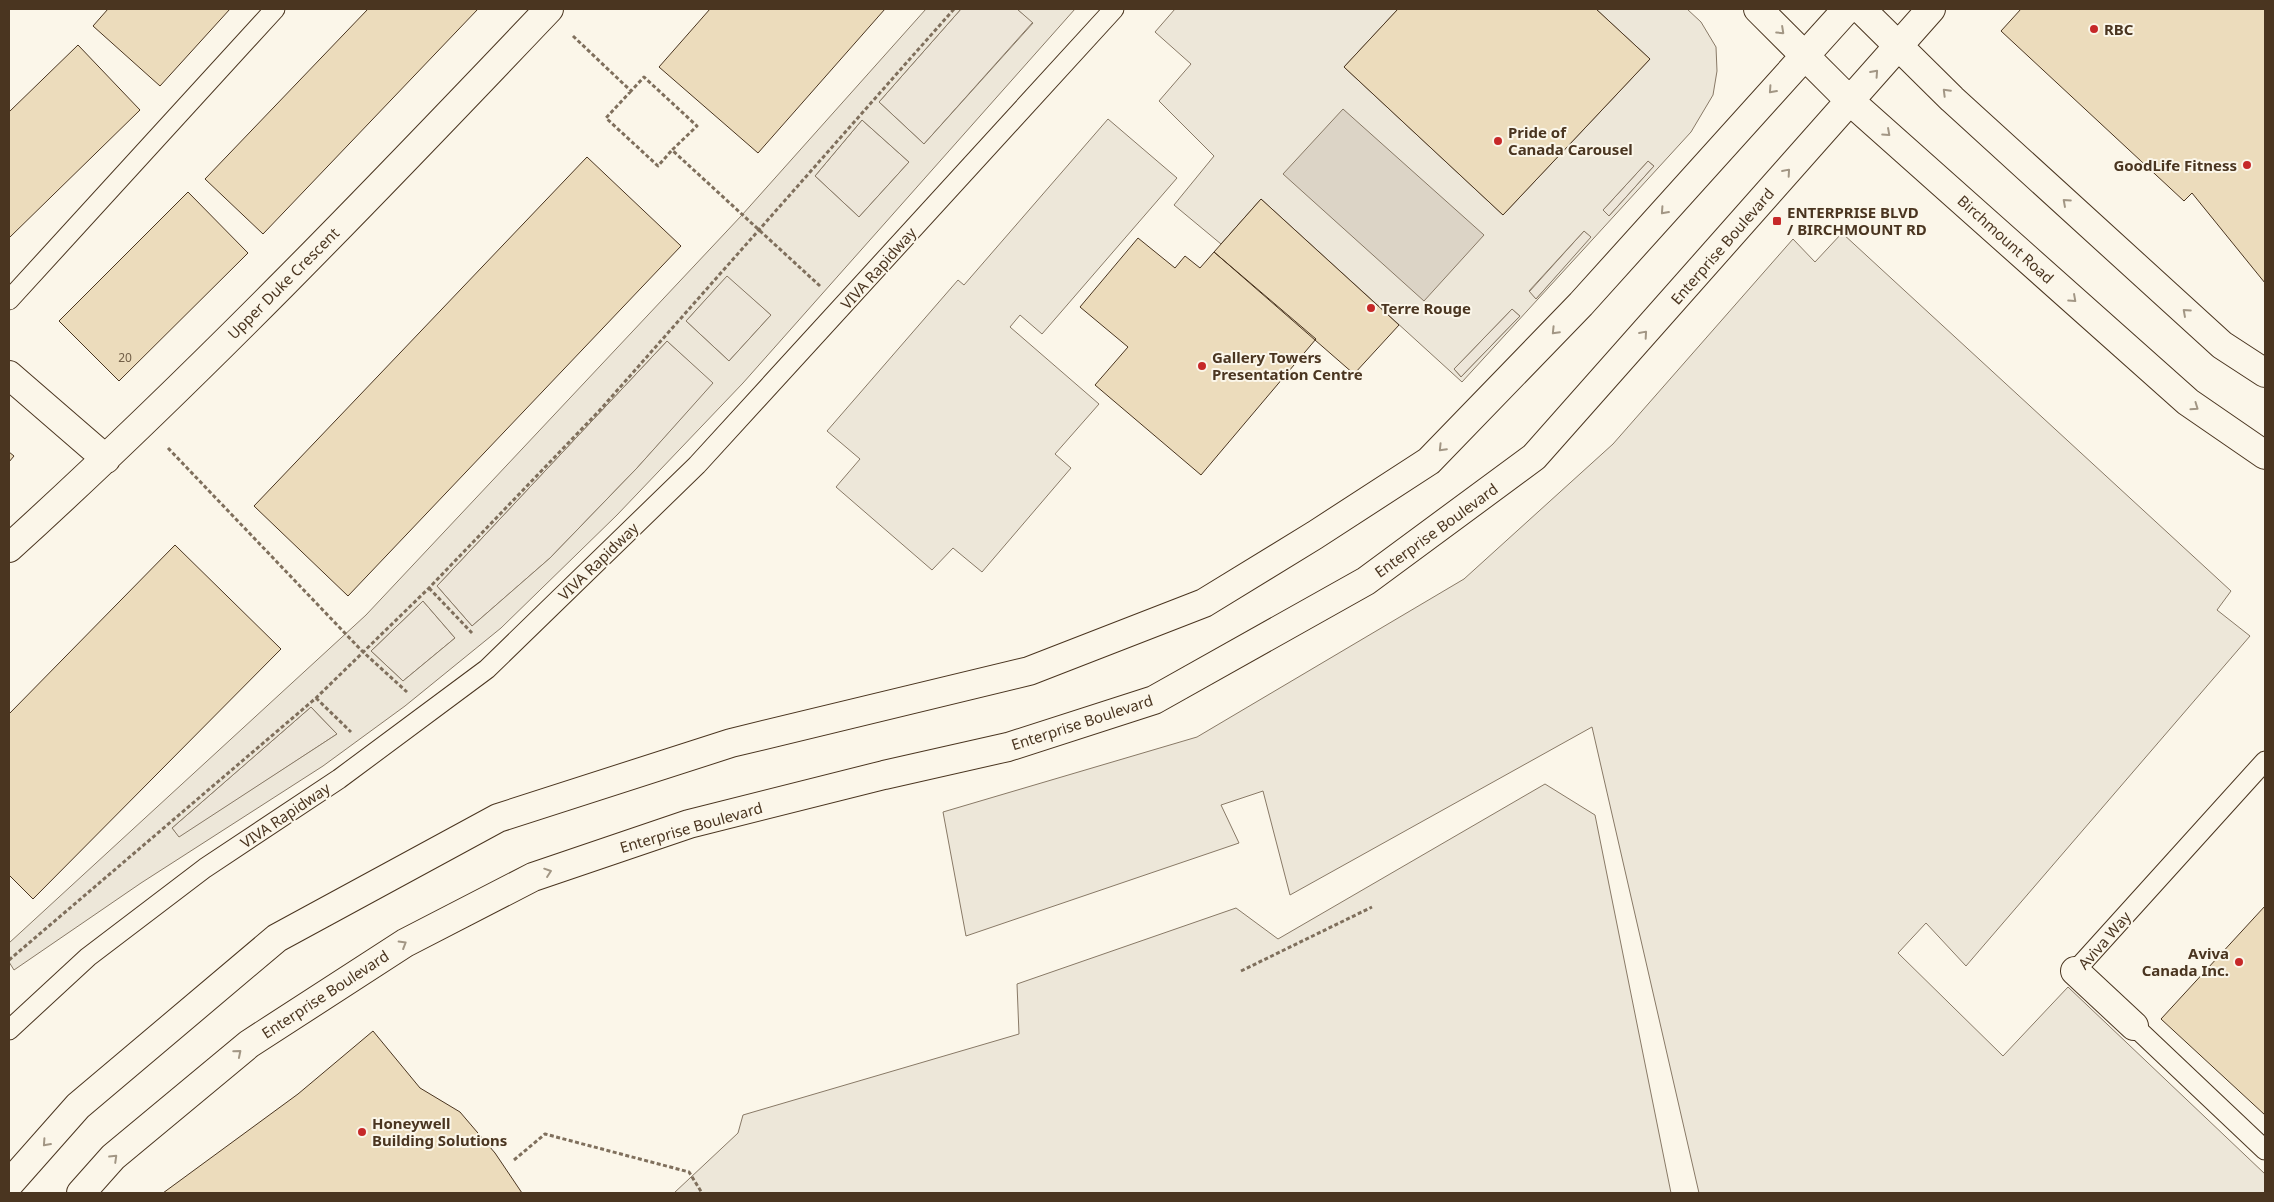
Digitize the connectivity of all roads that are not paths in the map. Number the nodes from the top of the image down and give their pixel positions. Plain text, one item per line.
1 (275, 9) edge
2 (1114, 9) edge
3 (1758, 9) edge
4 (1847, 9) edge
5 (1861, 9) edge
6 (1931, 9) edge
7 (548, 10) edge
8 (1899, 46) junction
9 (1805, 53) junction
10 (1850, 101) junction
11 (9, 300) edge
12 (2265, 373) edge
13 (9, 375) edge
14 (2265, 455) edge
15 (106, 459) junction
16 (9, 548) edge
17 (2265, 761) edge
18 (2075, 971) joint
19 (2134, 1026) joint
20 (9, 1030) edge
21 (2265, 1150) edge
22 (9, 1184) edge
23 (81, 1193) edge

1 - 11 lane
2 - 20 lane, VIVA Rapidway
3 -> 9 main road, Birchmount Road
4 - 9 main road
5 - 8 main road
6 - 8 main road, Enterprise Boulevard
7 - 15 main road, Upper Duke Crescent
10 -> 8 main road, Enterprise Boulevard
12 -> 8 main road
9 - 10 main road, Birchmount Road
9 -> 22 main road
10 -> 14 main road, Birchmount Road
23 -> 10 main road, Enterprise Boulevard
13 - 15 main road
15 - 16 main road, Upper Duke Crescent
17 - 18 lane, Aviva Way
18 - 19 main road, Aviva Way
19 - 21 lane, Aviva Way

